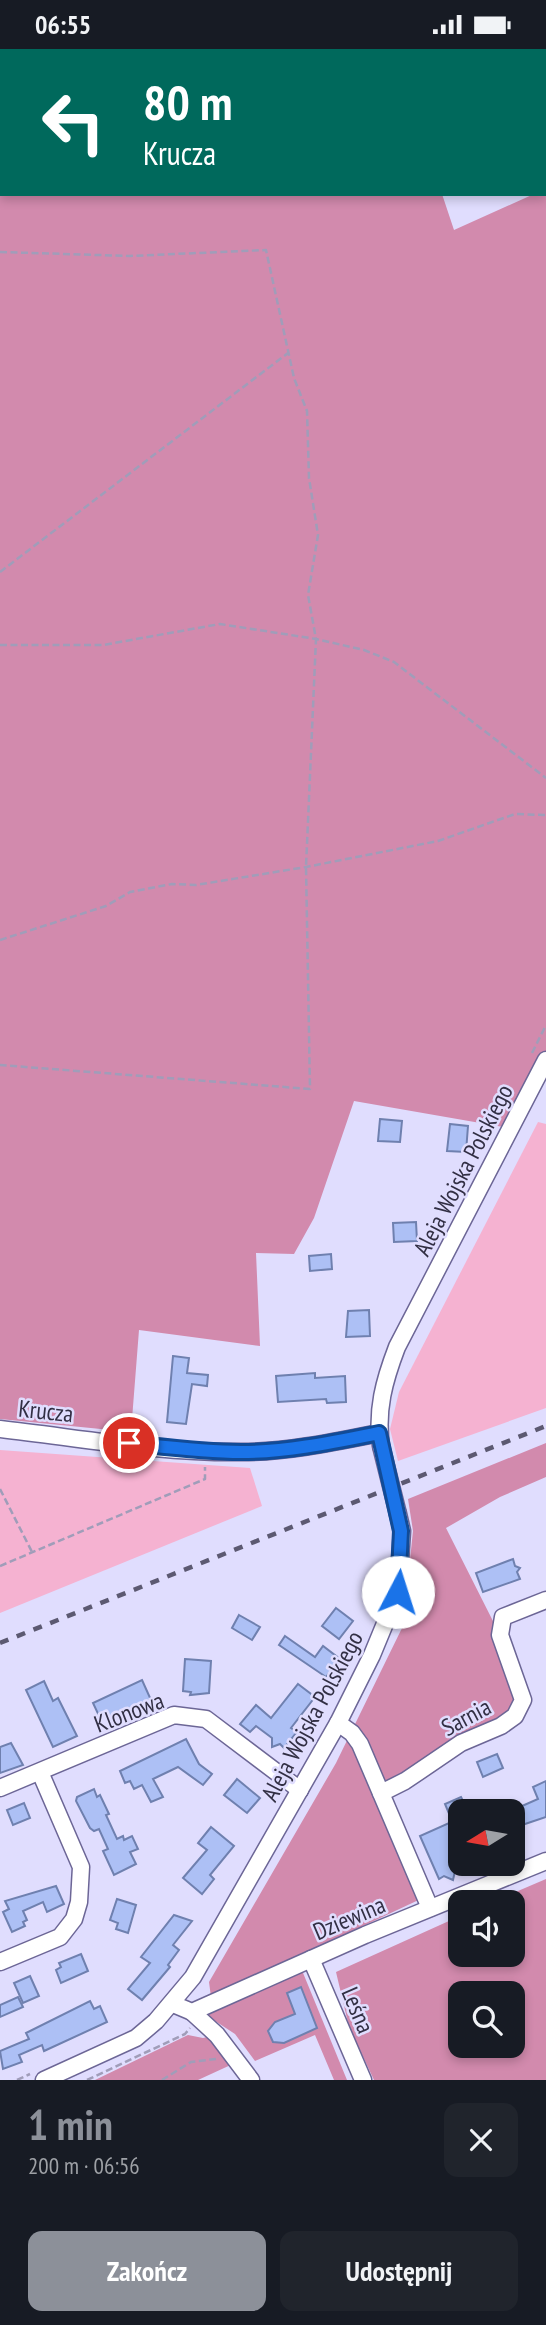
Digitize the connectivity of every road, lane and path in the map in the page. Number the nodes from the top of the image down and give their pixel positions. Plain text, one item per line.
1 (0, 252) edge
2 (288, 353) junction
3 (0, 572) edge
4 (316, 639) junction
5 (0, 645) edge
6 (546, 778) edge
7 (546, 815) edge
8 (306, 867) junction
9 (0, 940) edge
10 (546, 1060) edge
11 (0, 1065) edge
12 (0, 1429) edge
13 (380, 1440) junction
14 (206, 1451) junction
15 (0, 1489) edge
16 (32, 1552) junction
17 (0, 1566) edge
18 (546, 1600) edge
19 (338, 1723) junction
20 (40, 1772) junction
21 (0, 1788) edge
22 (300, 1790) junction
23 (381, 1793) junction
24 (546, 1861) edge
25 (430, 1908) junction
26 (311, 1959) junction
27 (0, 1962) edge
28 (173, 2004) junction
29 (192, 2020) junction
30 (233, 2056) junction
31 (41, 2075) edge
32 (18, 2080) edge
33 (88, 2080) edge
34 (162, 2080) edge
35 (251, 2080) edge
36 (363, 2080) edge

1 - 2 path
2 - 3 path
2 - 4 path
4 - 5 path
4 - 6 path
4 - 8 path
7 - 8 path
8 - 9 path
8 - 11 path
10 - 13 street, Aleja Wojska Polskiego
12 - 14 street, Krucza
13 - 14 street, Krucza
13 - 19 street, Aleja Wojska Polskiego, bridge
14 - 16 path
15 - 16 path
16 - 17 path
18 - 23 street, Sarnia
19 - 22 street, Aleja Wojska Polskiego
19 - 23 street
20 - 21 street, Klonowa
20 - 22 street, Klonowa
20 - 27 street
22 - 28 street, Aleja Wojska Polskiego
23 - 25 street
24 - 25 street, Dziewina
25 - 26 street, Dziewina
26 - 29 street, Dziewina
26 - 36 street, Leśna
28 - 29 street
28 - 31 street, Aleja Wojska Polskiego
29 - 30 street
29 - 33 path
30 - 34 path
30 - 35 street
31 - 32 path

